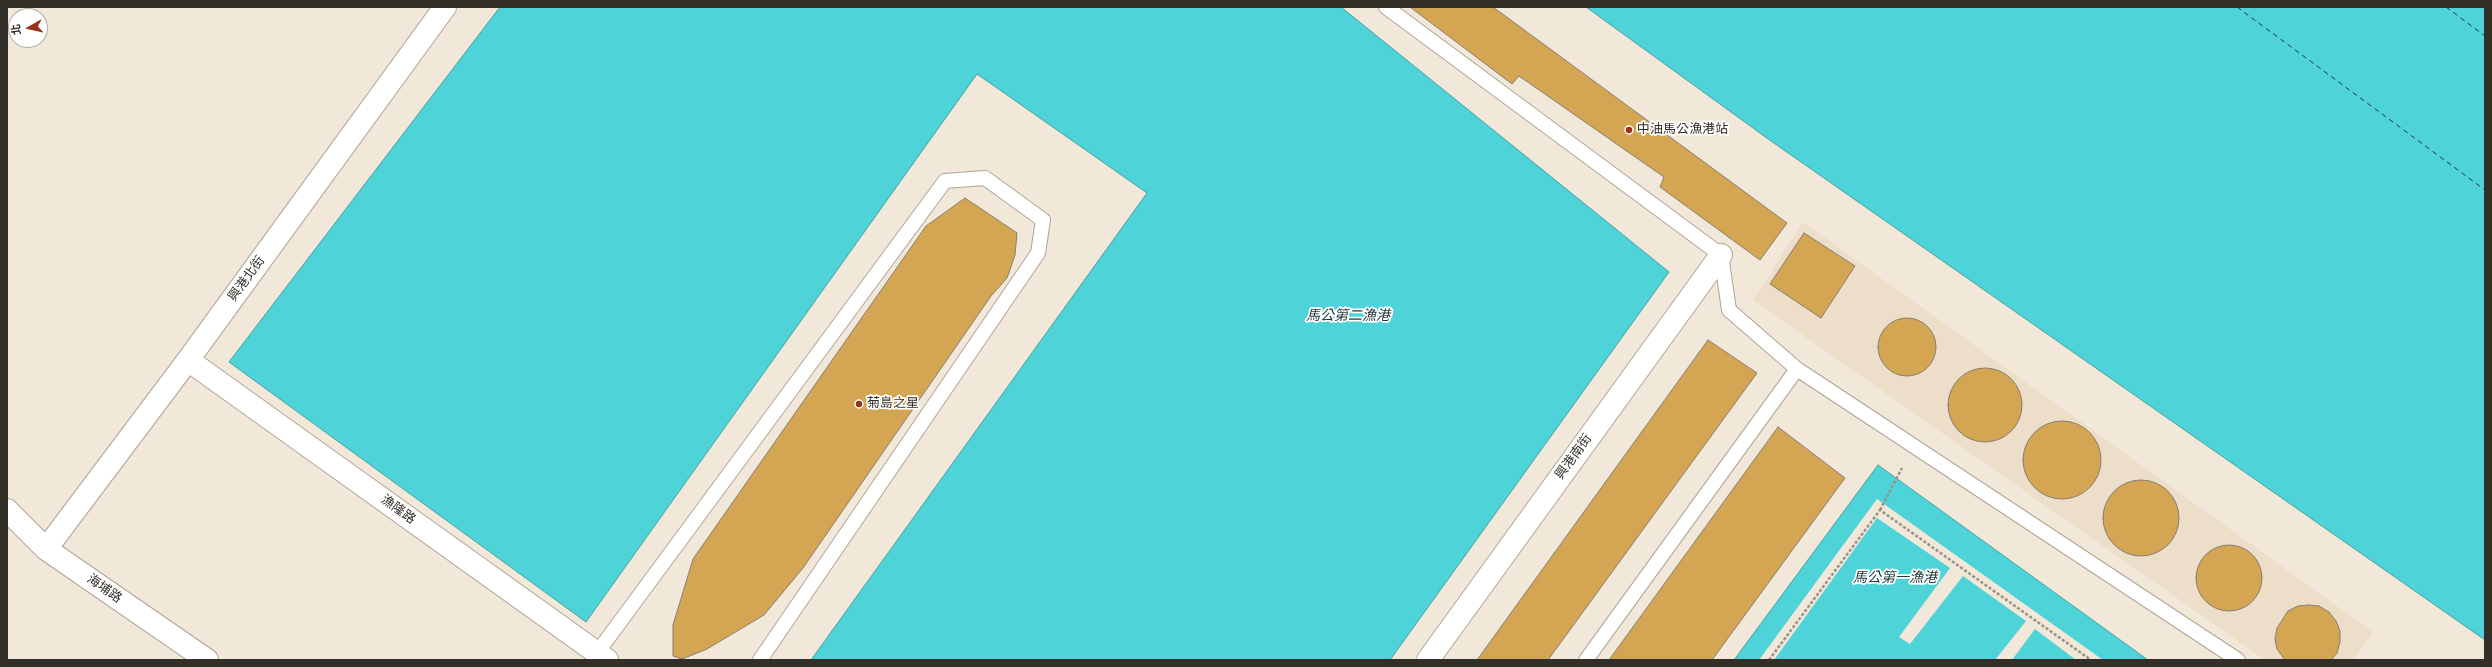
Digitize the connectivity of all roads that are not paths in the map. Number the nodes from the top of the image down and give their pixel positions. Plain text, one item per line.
1 (444, 7) edge
2 (1386, 7) edge
3 (1721, 255) junction
4 (188, 360) junction
5 (1797, 369) junction
6 (7, 510) edge
7 (46, 549) junction
8 (602, 656) edge
9 (207, 660) edge
10 (760, 660) edge
11 (1428, 660) edge
12 (1586, 660) edge
13 (2238, 660) edge

1 - 4 street, 興港北街
2 - 3 lane
3 - 5 lane
3 - 11 street, 興港南街
4 - 7 street, 興港北街
4 - 8 street, 漁隆路
5 - 12 lane
5 - 13 lane
6 - 7 street, 海埔路
7 - 9 street, 海埔路
8 - 10 lane

